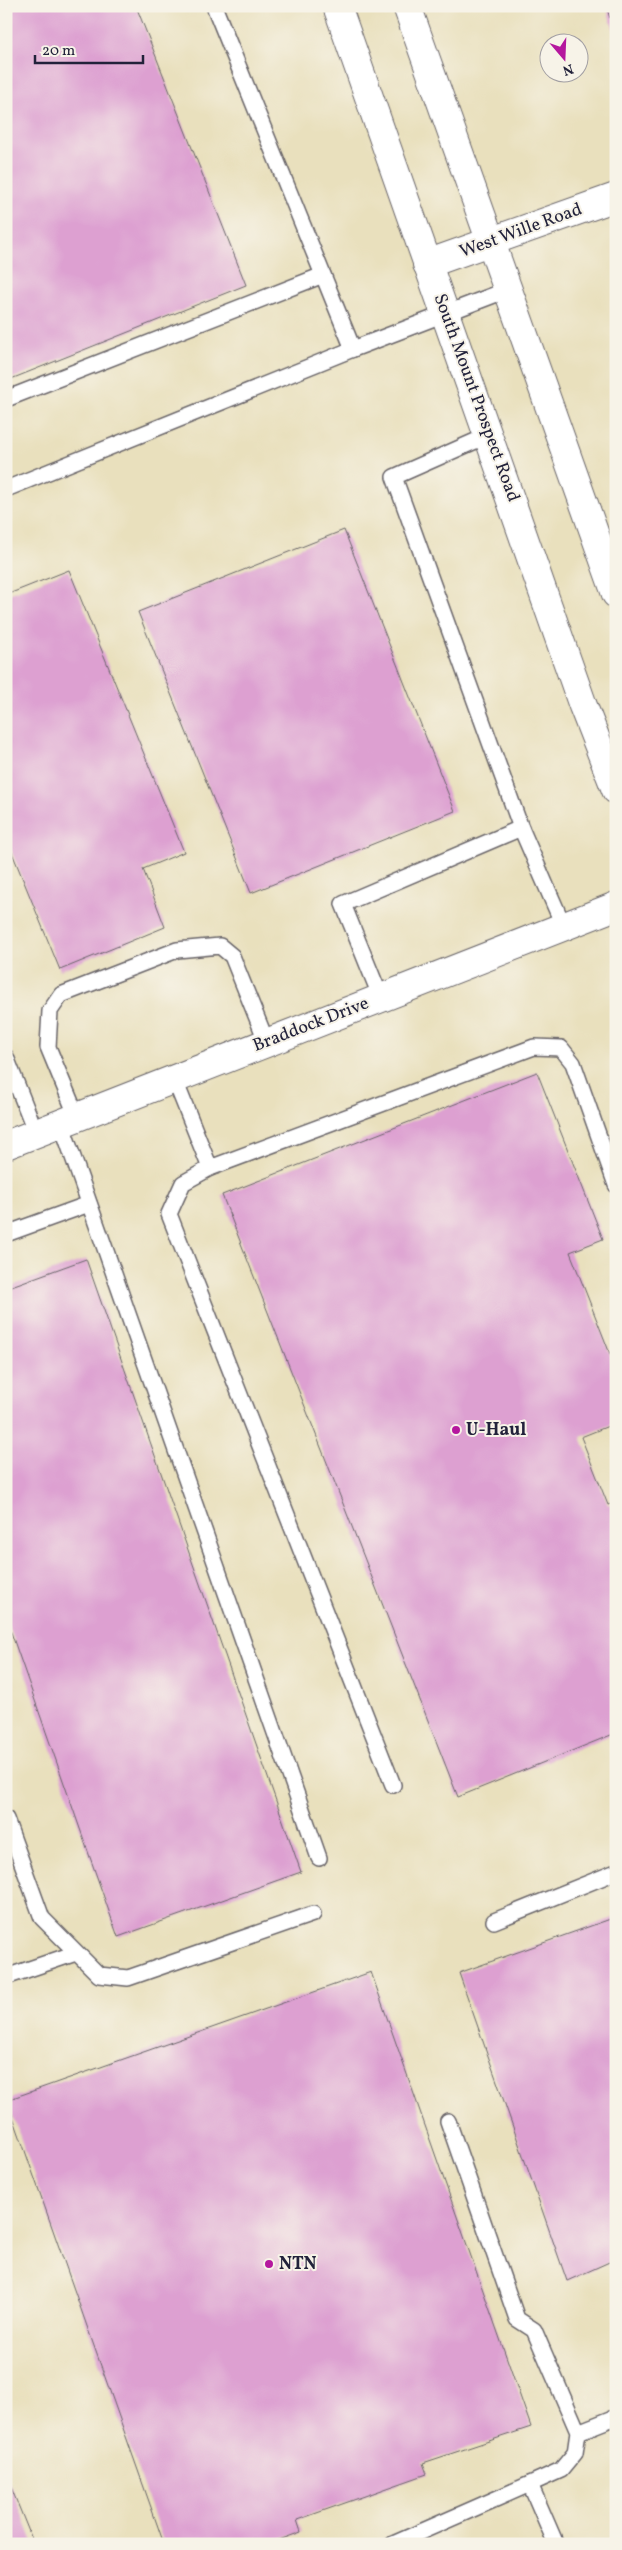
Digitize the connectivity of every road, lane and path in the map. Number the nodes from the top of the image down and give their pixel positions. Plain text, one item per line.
1 (214, 6) edge
2 (337, 6) edge
3 (407, 6) edge
4 (616, 197) edge
5 (490, 242) junction
6 (427, 264) junction
7 (323, 275) junction
8 (507, 290) junction
9 (446, 314) junction
10 (353, 349) junction
11 (6, 399) edge
12 (489, 435) junction
13 (6, 489) edge
14 (616, 594) edge
15 (616, 790) edge
16 (521, 828) junction
17 (616, 906) edge
18 (564, 927) junction
19 (381, 998) junction
20 (267, 1043) junction
21 (6, 1058) edge
22 (174, 1078) junction
23 (69, 1120) junction
24 (36, 1133) junction
25 (6, 1145) edge
26 (210, 1168) junction
27 (616, 1185) edge
28 (89, 1204) junction
29 (6, 1234) edge
30 (393, 1785) dead end
31 (6, 1819) edge
32 (320, 1858) dead end
33 (616, 1872) edge
34 (313, 1914) dead end
35 (494, 1921) dead end
36 (76, 1953) junction
37 (6, 1977) edge
38 (448, 2121) dead end
39 (616, 2417) edge
40 (578, 2432) junction
41 (530, 2484) junction
42 (393, 2544) edge
43 (556, 2544) edge

1 - 7 lane
2 - 6 main road, South Mount Prospect Road
3 - 5 main road
4 - 5 main road, West Wille Road
5 - 6 main road, West Wille Road
5 - 8 main road
6 - 9 main road, South Mount Prospect Road
7 - 10 lane
7 - 11 lane
8 - 9 lane
8 - 14 main road
9 - 10 lane
9 - 12 main road, South Mount Prospect Road
10 - 13 lane
12 - 15 main road, South Mount Prospect Road
12 - 16 lane
16 - 18 lane
16 - 19 lane
17 - 18 main road, Braddock Drive
18 - 19 main road, Braddock Drive
19 - 20 main road, Braddock Drive
20 - 22 main road, Braddock Drive
20 - 23 lane
21 - 24 lane
22 - 23 main road, Braddock Drive
22 - 26 lane
23 - 24 main road, Braddock Drive
23 - 28 lane
24 - 25 main road, Braddock Drive
26 - 27 lane
26 - 30 lane
28 - 29 lane
28 - 32 lane
31 - 36 lane
33 - 35 lane
34 - 36 lane
36 - 37 lane
38 - 40 lane
39 - 40 lane
40 - 41 lane
41 - 42 lane
41 - 43 lane

